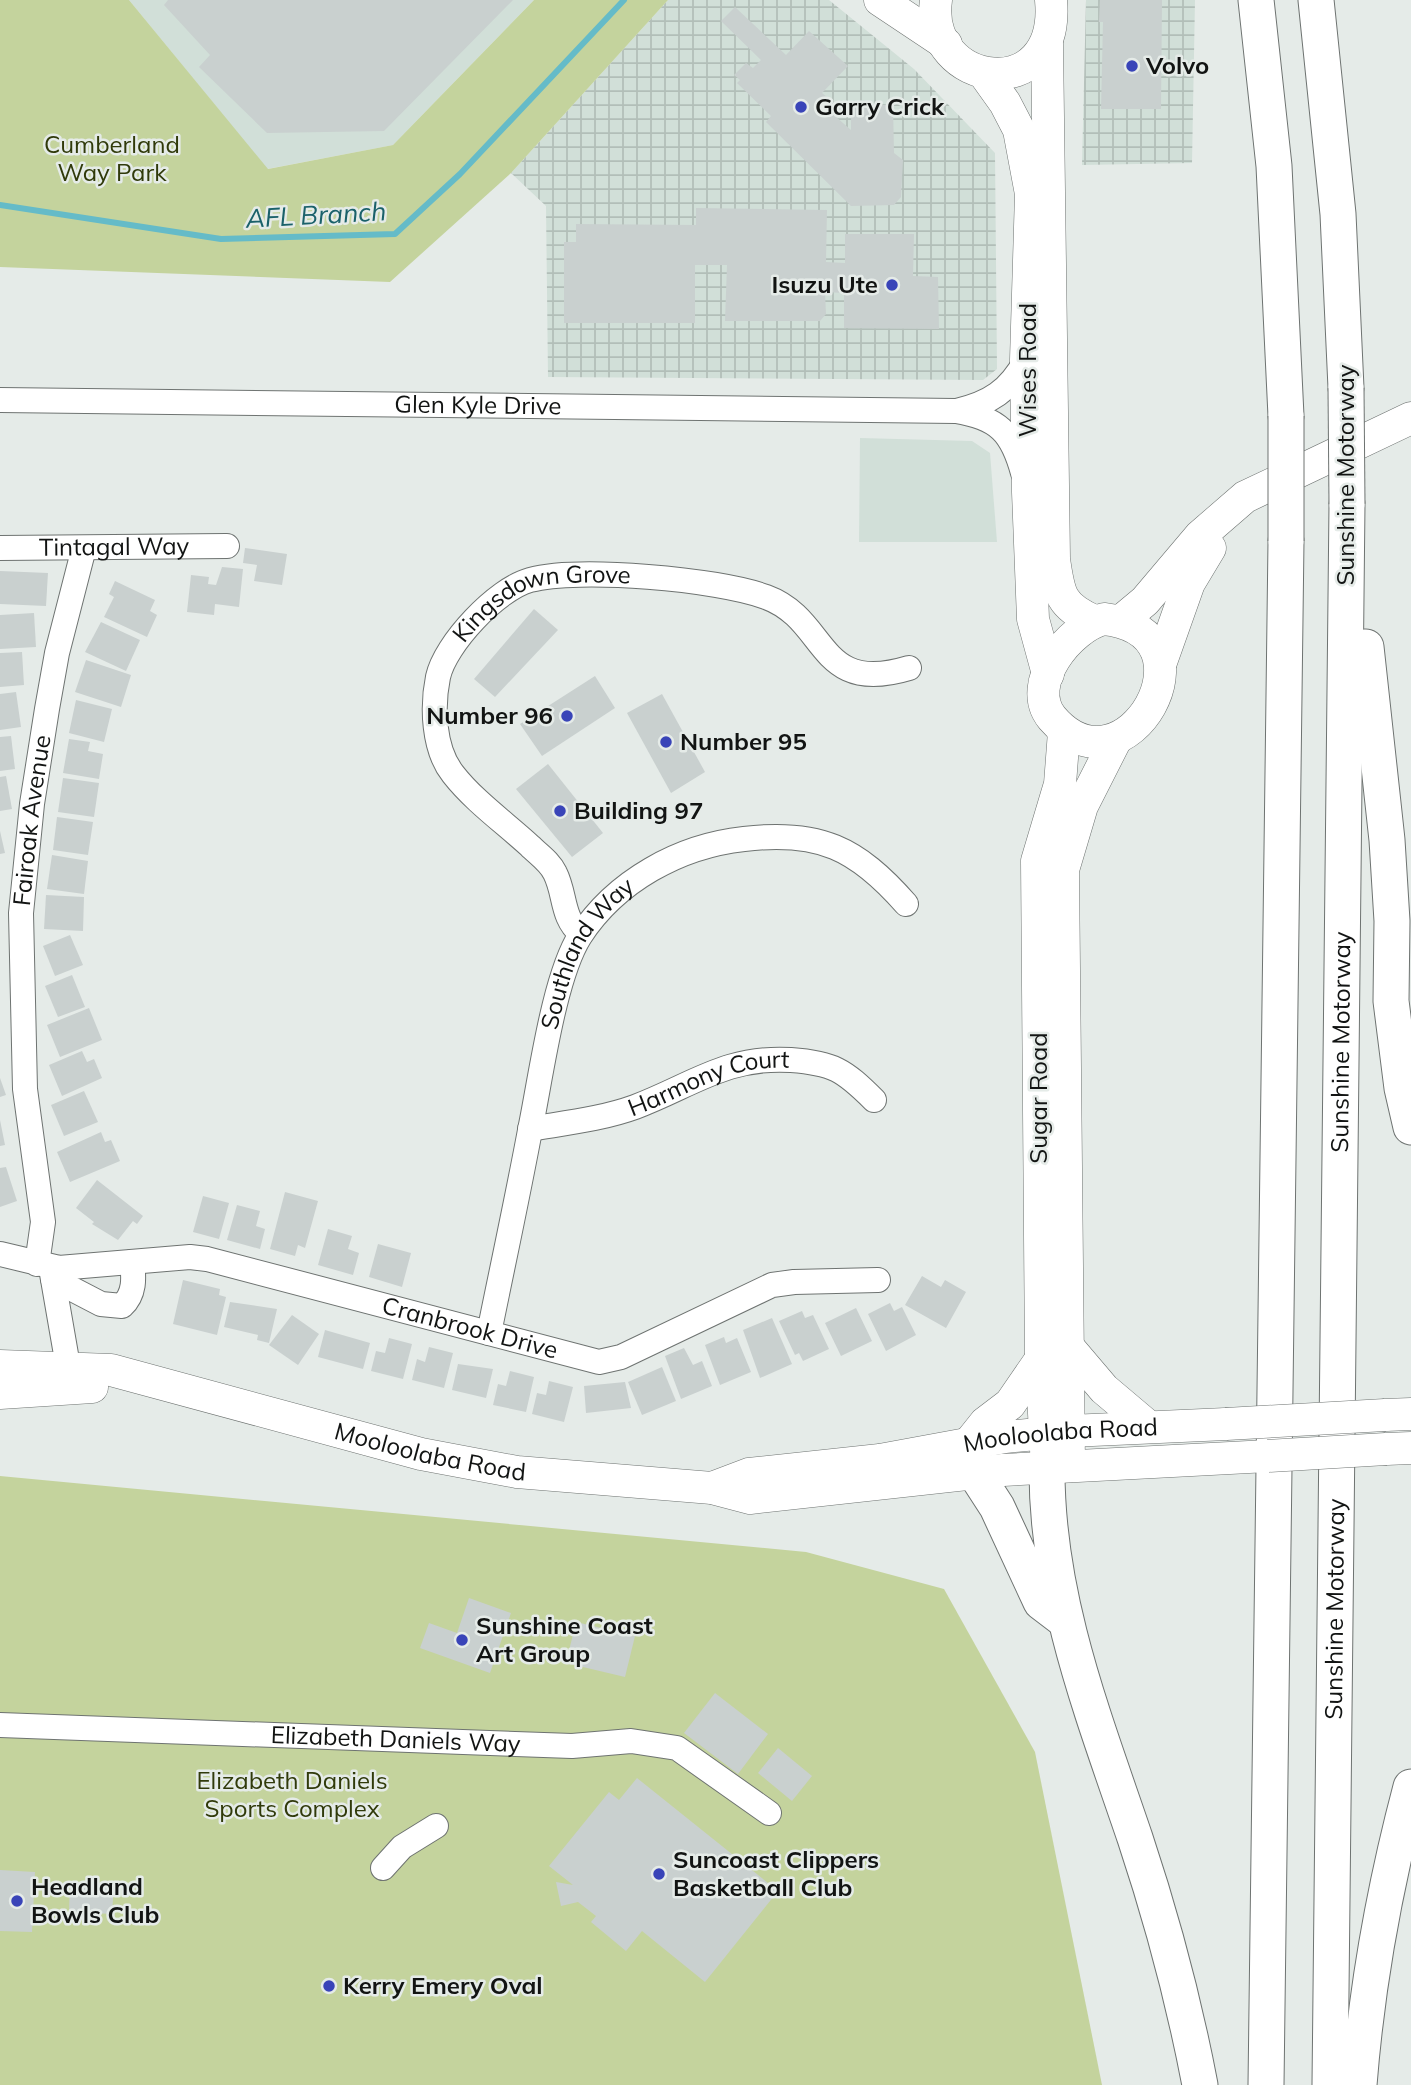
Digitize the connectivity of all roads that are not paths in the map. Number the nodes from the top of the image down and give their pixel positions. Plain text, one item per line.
1 (880, 0) edge
2 (936, 0) edge
3 (1051, 0) edge
4 (1256, 0) edge
5 (1316, 0) edge
6 (946, 44) junction
7 (1047, 44) junction
8 (985, 75) junction
9 (1026, 360) junction
10 (0, 400) edge
11 (956, 411) junction
12 (1411, 418) edge
13 (1312, 466) junction
14 (1028, 492) junction
15 (1248, 511) joint
16 (227, 546) dead end
17 (0, 548) edge
18 (84, 548) junction
19 (1346, 595) junction
20 (1107, 621) junction
21 (1161, 662) junction
22 (909, 668) dead end
23 (1048, 674) junction
24 (1064, 732) junction
25 (1115, 741) junction
26 (906, 904) dead end
27 (581, 934) junction
28 (874, 1100) dead end
29 (1411, 1128) edge
30 (530, 1129) junction
31 (0, 1254) edge
32 (132, 1262) junction
33 (47, 1270) junction
34 (878, 1280) dead end
35 (489, 1333) junction
36 (1055, 1354) junction
37 (0, 1366) edge
38 (68, 1366) junction
39 (156, 1383) junction
40 (0, 1393) edge
41 (1398, 1414) edge
42 (1149, 1427) junction
43 (1057, 1432) junction
44 (1399, 1448) edge
45 (972, 1458) junction
46 (1058, 1466) junction
47 (1065, 1620) junction
48 (0, 1725) edge
49 (1411, 1787) edge
50 (769, 1813) dead end
51 (436, 1826) dead end
52 (383, 1868) dead end
53 (1200, 2085) edge
54 (1266, 2085) edge
55 (1330, 2085) edge
56 (1359, 2085) edge

1 - 6 main road
2 - 6 main road
3 - 7 main road, Wises Road
4 - 54 highway, bridge
5 - 19 highway, Sunshine Motorway, bridge
6 - 8 main road
7 - 8 main road
7 - 20 main road, Wises Road
8 - 9 main road, Wises Road
9 - 11 street
9 - 14 main road, Wises Road
10 - 11 street, Glen Kyle Drive
11 - 14 street
12 - 13 main road
13 - 15 street
13 - 20 main road
14 - 23 main road, Wises Road
15 - 21 main road
16 - 18 street, Tintagal Way
17 - 18 street, Tintagal Way
18 - 33 street, Fairoak Avenue
19 - 29 highway
19 - 55 highway, Sunshine Motorway
20 - 21 main road
20 - 23 main road
21 - 25 main road
22 - 27 street, Kingsdown Grove
23 - 24 main road
24 - 25 main road
24 - 36 main road, Sugar Road
25 - 36 main road, Sugar Road
26 - 27 street, Southland Way
27 - 30 street, Southland Way
28 - 30 street, Harmony Court
30 - 35 street, Southland Way
31 - 33 street
32 - 33 street, Cranbrook Drive
32 - 33 street
32 - 35 street, Cranbrook Drive
33 - 38 street, Fairoak Avenue
34 - 35 street, Cranbrook Drive
36 - 42 main road
36 - 43 main road, Sugar Road
36 - 45 main road
37 - 38 main road, Mooloolaba Road
38 - 39 main road, Mooloolaba Road
39 - 40 main road, Mooloolaba Road
39 - 45 main road, Mooloolaba Road
41 - 42 main road, Mooloolaba Road, bridge
42 - 43 main road, Mooloolaba Road
43 - 45 main road, Mooloolaba Road
43 - 46 main road, Sugar Road
44 - 46 main road, Mooloolaba Road, bridge
45 - 46 main road, Mooloolaba Road
45 - 47 highway
46 - 47 highway
47 - 53 highway
48 - 50 street, Elizabeth Daniels Way
49 - 56 highway
51 - 52 street

